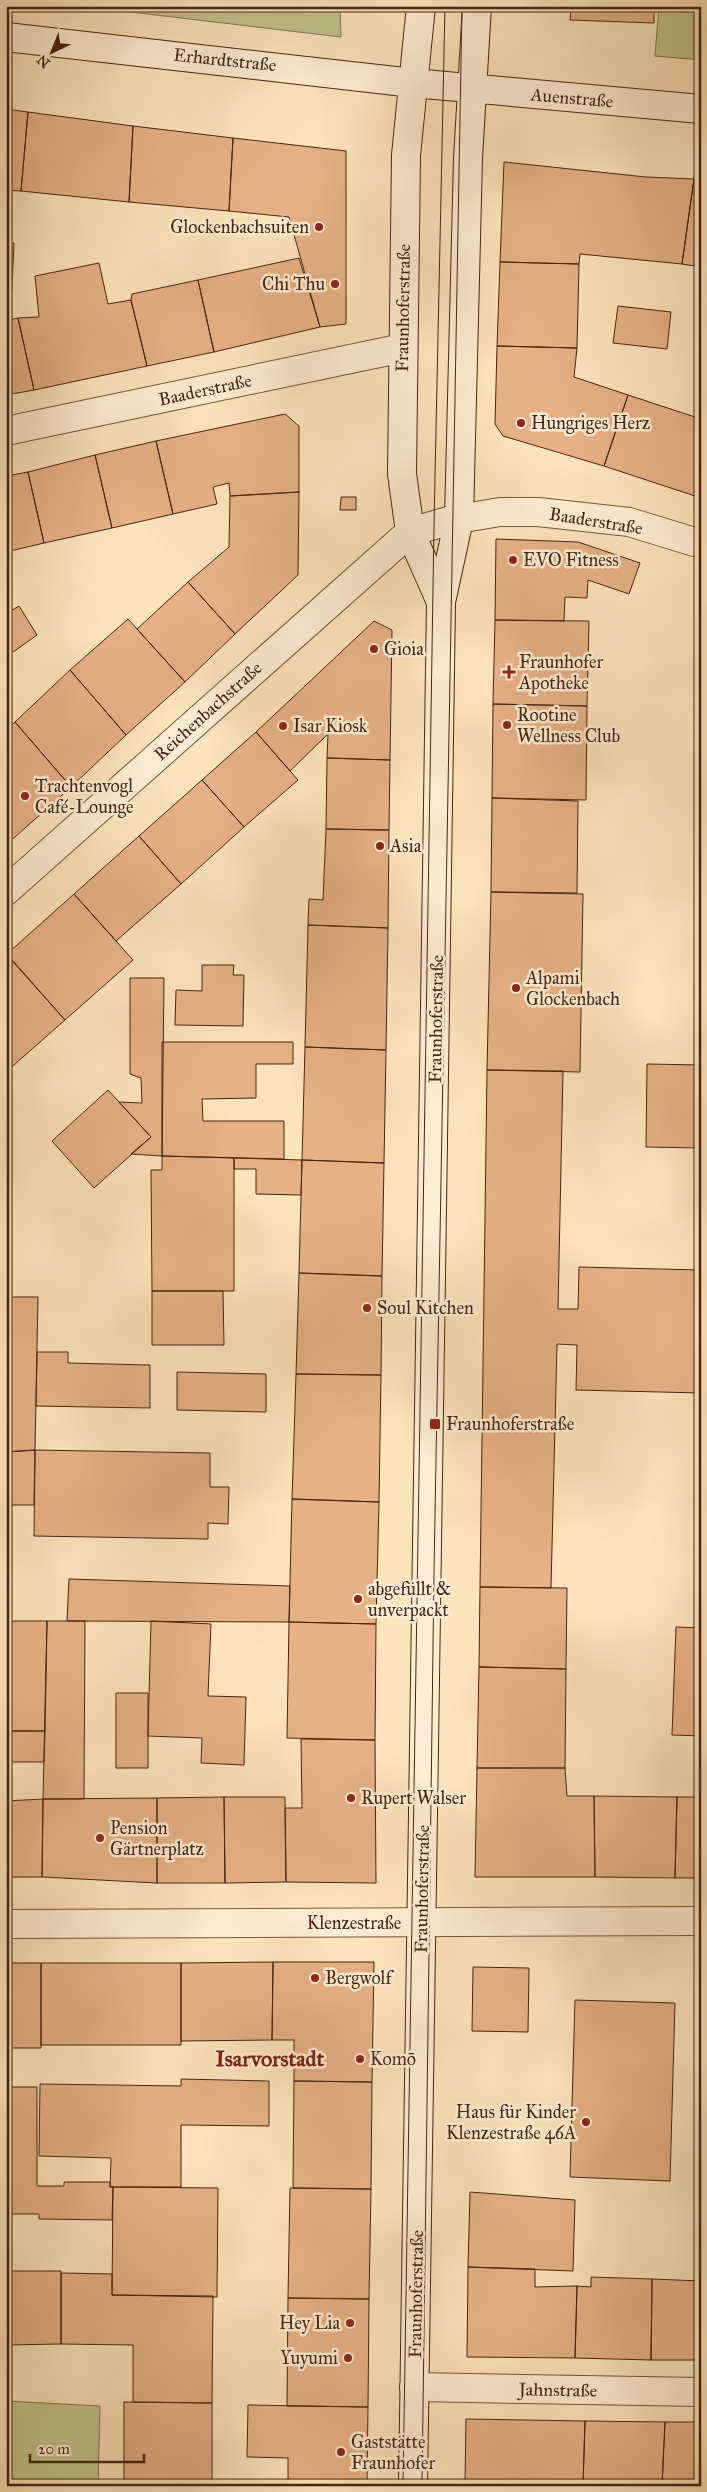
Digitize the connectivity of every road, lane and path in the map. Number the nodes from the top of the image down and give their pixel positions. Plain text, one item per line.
1 (421, 6) edge
2 (477, 6) edge
3 (6, 37) edge
4 (413, 83) junction
5 (443, 86) joint
6 (472, 89) junction
7 (701, 110) edge
8 (403, 348) junction
9 (6, 432) edge
10 (459, 519) junction
11 (410, 532) junction
12 (701, 544) edge
13 (441, 602) junction
14 (6, 892) edge
15 (701, 1921) edge
16 (422, 1922) junction
17 (6, 1924) edge
18 (414, 2387) junction
19 (701, 2392) edge
20 (413, 2486) edge

1 - 4 main road, Fraunhoferstraße
2 - 6 main road, Fraunhoferstraße
3 - 4 main road, Erhardtstraße
4 - 5 main road, Erhardtstraße
4 - 8 main road, Fraunhoferstraße
5 - 6 main road, Auenstraße
6 - 7 main road, Auenstraße
6 - 10 main road, Fraunhoferstraße
8 - 9 main road, Baaderstraße
8 - 11 main road, Fraunhoferstraße
10 - 11 main road
10 - 12 main road, Baaderstraße
10 - 13 main road, Fraunhoferstraße
11 - 13 main road, Fraunhoferstraße
11 - 14 main road, Reichenbachstraße
13 - 16 main road, Fraunhoferstraße
15 - 16 main road, Klenzestraße
16 - 17 main road, Klenzestraße
16 - 18 main road, Fraunhoferstraße
18 - 19 main road, Jahnstraße
18 - 20 main road, Fraunhoferstraße

